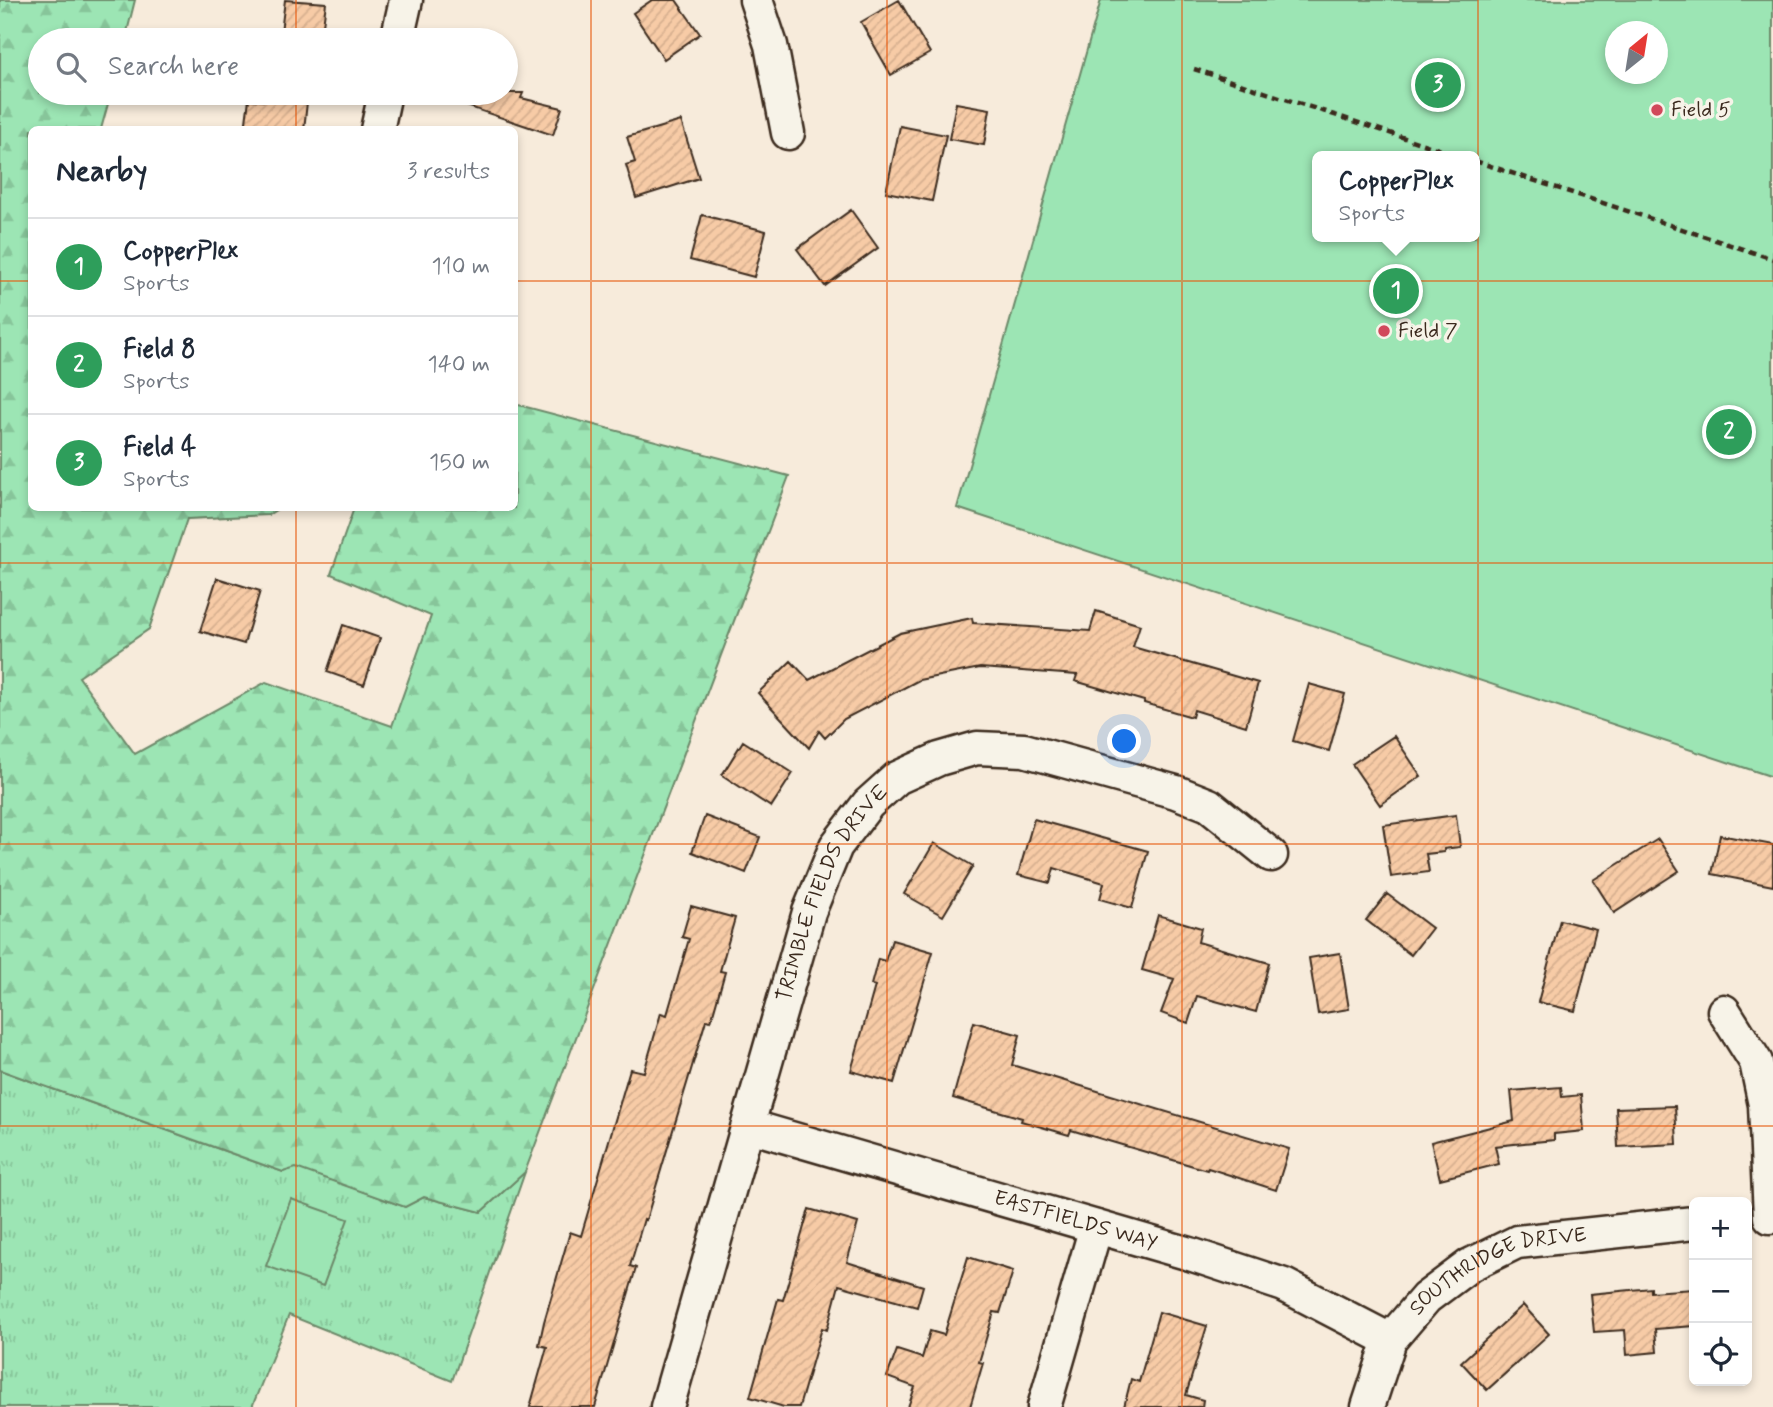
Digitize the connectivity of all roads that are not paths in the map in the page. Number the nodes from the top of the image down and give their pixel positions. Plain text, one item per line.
1 (406, 0) edge
2 (756, 0) edge
3 (400, 28) edge
4 (383, 105) edge
5 (378, 126) edge
6 (789, 133) dead end
7 (1271, 855) dead end
8 (1724, 1011) dead end
9 (749, 1126) junction
10 (1763, 1218) edge
11 (1689, 1224) edge
12 (1096, 1227) junction
13 (1390, 1340) junction
14 (667, 1407) edge
15 (1044, 1407) edge
16 (1368, 1407) edge

1 - 3 street
2 - 6 street
4 - 5 street
7 - 9 street, TRIMBLE FIELDS DRIVE
8 - 10 street
9 - 12 street, EASTFIELDS WAY
9 - 14 street, TRIMBLE FIELDS DRIVE
11 - 13 street, SOUTHRIDGE DRIVE
12 - 13 street, EASTFIELDS WAY
12 - 15 street
13 - 16 street, SOUTHRIDGE DRIVE

